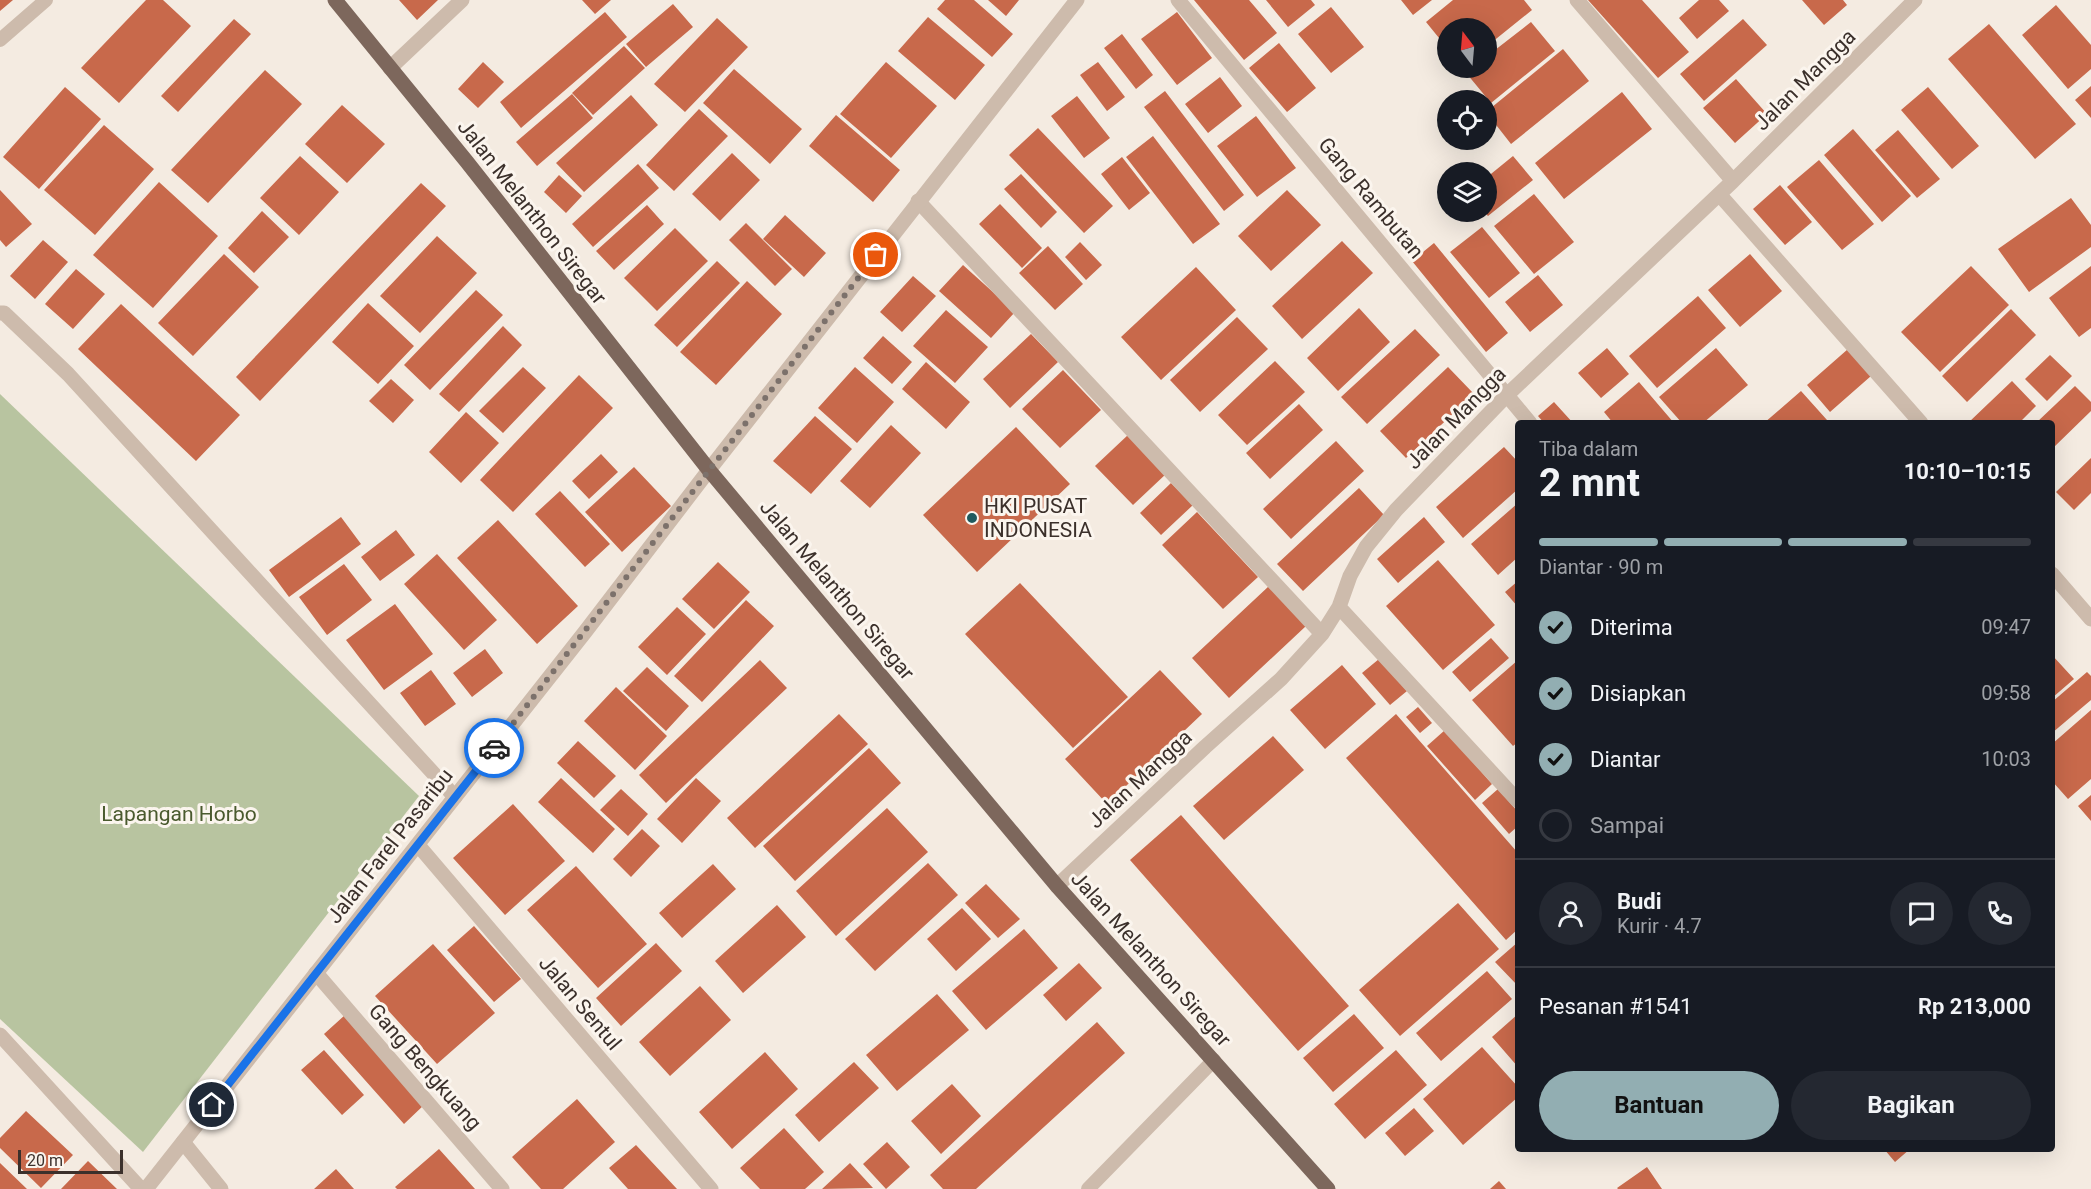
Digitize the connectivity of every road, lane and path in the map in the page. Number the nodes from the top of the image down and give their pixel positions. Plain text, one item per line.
1 (46, 0) edge
2 (334, 0) edge
3 (462, 0) edge
4 (1077, 0) edge
5 (1178, 0) edge
6 (1577, 0) edge
7 (1915, 0) edge
8 (0, 39) edge
9 (390, 68) junction
10 (1733, 181) junction
11 (1719, 194) junction
12 (918, 201) junction
13 (0, 313) edge
14 (1507, 394) junction
15 (1528, 420) edge
16 (1918, 420) edge
17 (709, 470) junction
18 (2055, 577) edge
19 (1339, 607) junction
20 (2091, 619) edge
21 (1322, 634) junction
22 (455, 797) junction
23 (1515, 798) edge
24 (418, 845) junction
25 (1057, 886) junction
26 (316, 973) junction
27 (0, 1035) edge
28 (1214, 1060) junction
29 (183, 1143) junction
30 (144, 1189) edge
31 (221, 1189) edge
32 (502, 1189) edge
33 (711, 1189) edge
34 (1088, 1189) edge
35 (1328, 1189) edge

1 - 8 lane
2 - 9 main road, Jalan Melanthon Siregar
3 - 9 street
4 - 12 street, Jalan Farel Pasaribu
5 - 14 street, Gang Rambutan
6 - 10 street
7 - 10 street, Jalan Mangga
9 - 17 main road, Jalan Melanthon Siregar
10 - 11 street, Jalan Mangga
11 - 14 street, Jalan Mangga
11 - 16 street
12 - 17 street, Jalan Farel Pasaribu
12 - 21 street
13 - 22 street
14 - 15 street, Gang Rambutan
14 - 19 street, Jalan Mangga
17 - 22 street, Jalan Farel Pasaribu
17 - 25 main road, Jalan Melanthon Siregar
18 - 20 street
19 - 21 street, Jalan Mangga
19 - 23 street
21 - 25 street, Jalan Mangga
22 - 24 street, Jalan Farel Pasaribu
24 - 26 street, Jalan Farel Pasaribu
24 - 33 street, Jalan Sentul
25 - 28 main road, Jalan Melanthon Siregar
26 - 29 street, Jalan Farel Pasaribu
26 - 32 street, Gang Bengkuang
27 - 30 street
28 - 34 lane
28 - 35 main road, Jalan Melanthon Siregar
29 - 30 street, Jalan Farel Pasaribu
29 - 31 street

